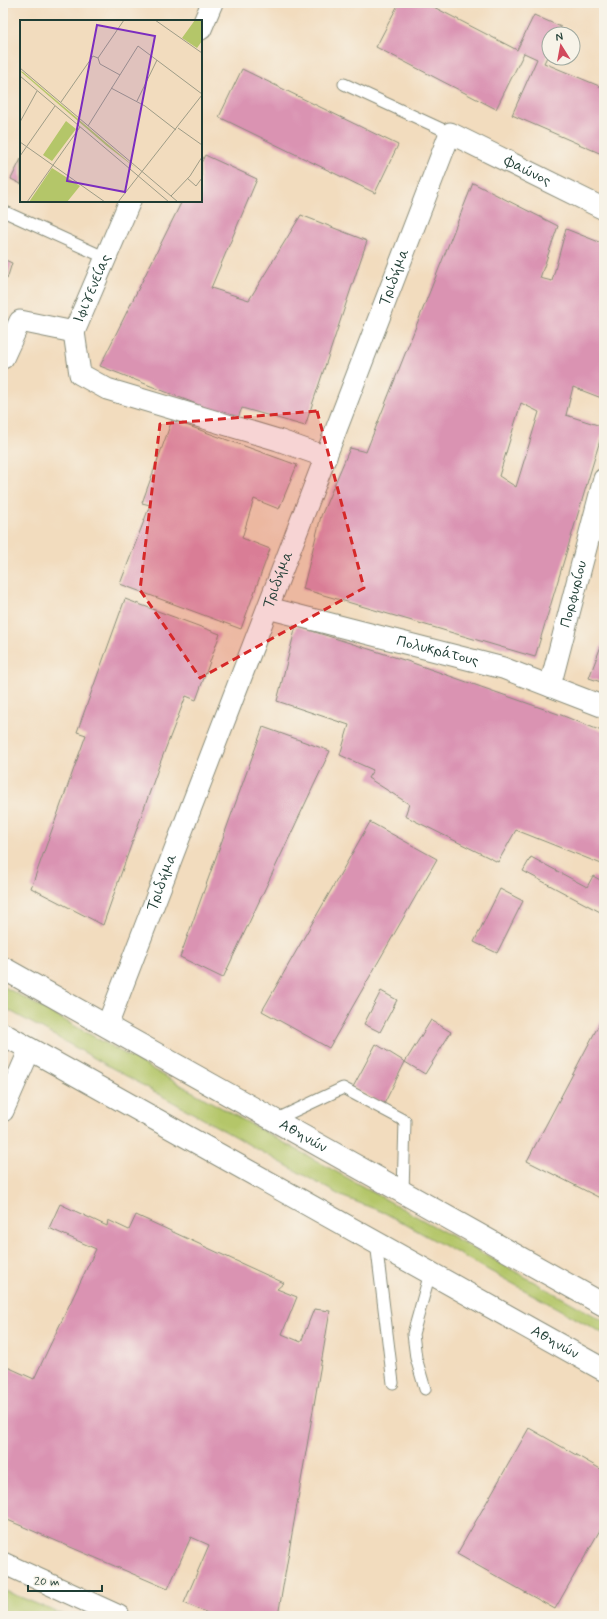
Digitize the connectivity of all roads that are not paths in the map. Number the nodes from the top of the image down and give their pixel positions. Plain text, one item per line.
1 (212, 3) edge
2 (202, 27) edge
3 (344, 84) dead end
4 (450, 133) junction
5 (130, 202) edge
6 (604, 209) edge
7 (3, 211) edge
8 (106, 258) junction
9 (74, 332) junction
10 (3, 358) edge
11 (326, 457) junction
12 (604, 479) edge
13 (268, 608) junction
14 (550, 686) junction
15 (604, 706) edge
16 (3, 968) edge
17 (107, 1026) junction
18 (3, 1034) edge
19 (30, 1049) junction
20 (3, 1111) edge
21 (275, 1120) junction
22 (403, 1192) junction
23 (376, 1242) junction
24 (430, 1273) junction
25 (604, 1305) edge
26 (604, 1370) edge
27 (393, 1383) dead end
28 (425, 1389) dead end
29 (3, 1563) edge
30 (119, 1616) edge

1 - 2 street
3 - 4 lane
4 - 6 street, Φαώνος
4 - 11 street, Τριδήμα
5 - 8 street, Ιφιγενείας
7 - 8 lane
8 - 9 street, Ιφιγενείας
9 - 10 street, Ιφιγενείας
9 - 11 street
11 - 13 street, Τριδήμα
12 - 14 street, Πορφυρίου
13 - 14 street, Πολυκράτους
13 - 17 street, Τριδήμα
14 - 15 street, Πολυκράτους
16 - 17 highway, Αθηνών
17 - 21 highway, Αθηνών
18 - 19 highway, Αθηνών
19 - 20 street
19 - 23 highway, Αθηνών
21 - 22 highway, Αθηνών
21 - 22 lane
22 - 25 highway, Αθηνών
23 - 24 highway, Αθηνών
23 - 27 lane
24 - 26 highway, Αθηνών
24 - 28 lane
29 - 30 street

